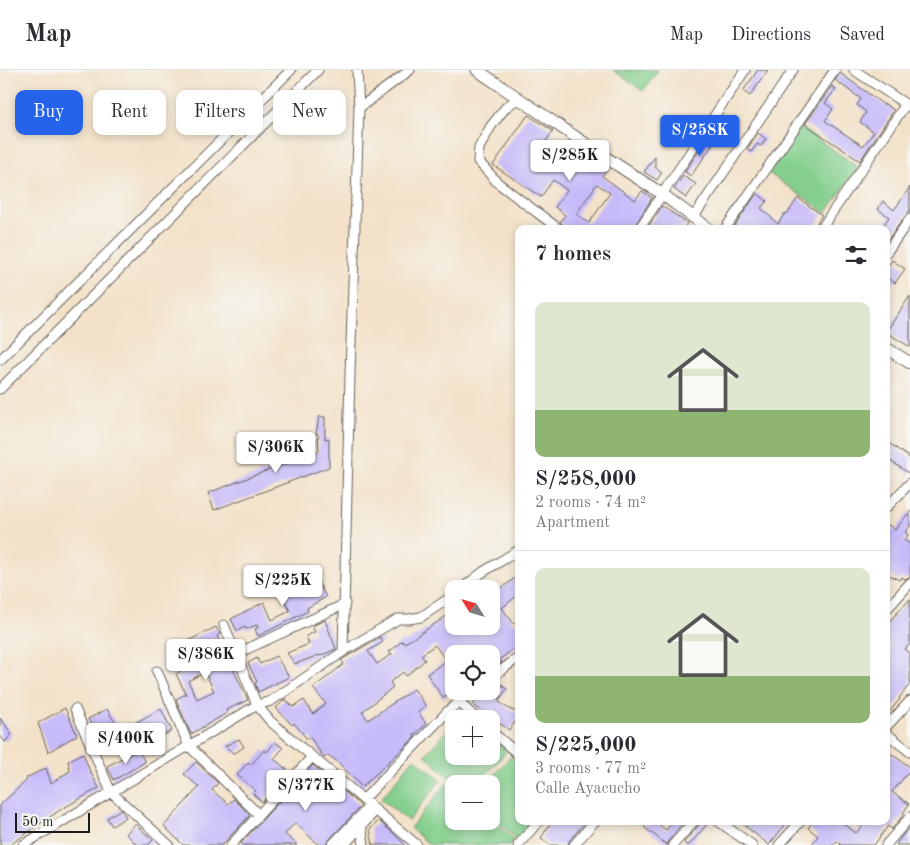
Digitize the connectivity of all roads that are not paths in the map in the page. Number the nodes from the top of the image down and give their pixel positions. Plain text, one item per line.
1 (291, 70) edge
2 (318, 70) edge
3 (357, 70) edge
4 (410, 70) edge
5 (744, 70) edge
6 (792, 70) edge
7 (835, 70) edge
8 (854, 70) edge
9 (479, 71) edge
10 (519, 98) junction
11 (908, 106) edge
12 (359, 108) junction
13 (662, 194) junction
14 (693, 218) junction
15 (910, 219) edge
16 (554, 225) edge
17 (642, 225) edge
18 (703, 225) edge
19 (728, 225) edge
20 (824, 225) edge
21 (890, 247) edge
22 (890, 350) edge
23 (0, 360) edge
24 (910, 363) edge
25 (0, 389) edge
26 (910, 483) edge
27 (890, 504) edge
28 (515, 552) edge
29 (473, 580) edge
30 (910, 583) edge
31 (445, 601) edge
32 (345, 604) junction
33 (890, 606) edge
34 (224, 625) dead end
35 (343, 652) junction
36 (236, 654) junction
37 (515, 660) edge
38 (500, 671) edge
39 (157, 672) dead end
40 (462, 700) edge
41 (910, 701) edge
42 (459, 702) junction
43 (258, 705) junction
44 (75, 709) dead end
45 (468, 710) edge
46 (890, 723) edge
47 (890, 736) edge
48 (500, 739) edge
49 (189, 746) junction
50 (515, 752) edge
51 (910, 752) edge
52 (312, 757) junction
53 (111, 792) junction
54 (364, 799) junction
55 (373, 808) junction
56 (259, 815) junction
57 (910, 817) edge
58 (361, 823) junction
59 (536, 825) edge
60 (592, 825) edge
61 (690, 825) edge
62 (724, 825) edge
63 (797, 825) edge
64 (23, 845) edge
65 (169, 845) edge
66 (231, 845) edge
67 (332, 845) edge
68 (344, 845) edge
69 (364, 845) edge
70 (417, 845) edge
71 (518, 845) edge
72 (574, 845) edge
73 (673, 845) edge
74 (752, 845) edge
75 (779, 845) edge
76 (886, 845) edge

1 - 23 street
2 - 25 street
3 - 12 street
4 - 12 street
5 - 13 street
6 - 14 street
7 - 19 street
8 - 11 street
9 - 10 street
10 - 13 street
10 - 16 street
11 - 20 street
12 - 32 street
13 - 14 street
13 - 17 street
14 - 18 street
15 - 21 street
22 - 24 street
26 - 27 street
28 - 29 street
30 - 33 street
31 - 35 street
32 - 35 street
32 - 36 street
34 - 36 street
35 - 43 street
36 - 43 street
37 - 38 street
39 - 49 street
40 - 42 street
41 - 46 street
42 - 45 street
42 - 54 street
43 - 49 street
43 - 52 street
44 - 53 street
47 - 51 street
48 - 50 street
49 - 53 street
49 - 56 street
52 - 54 street
52 - 56 street
53 - 64 street
53 - 65 street
54 - 55 street
55 - 58 street
55 - 70 street
56 - 66 street
57 - 76 street
58 - 67 street
58 - 68 street
58 - 69 street
59 - 71 street
60 - 72 street
61 - 73 street
62 - 74 street
63 - 75 street

